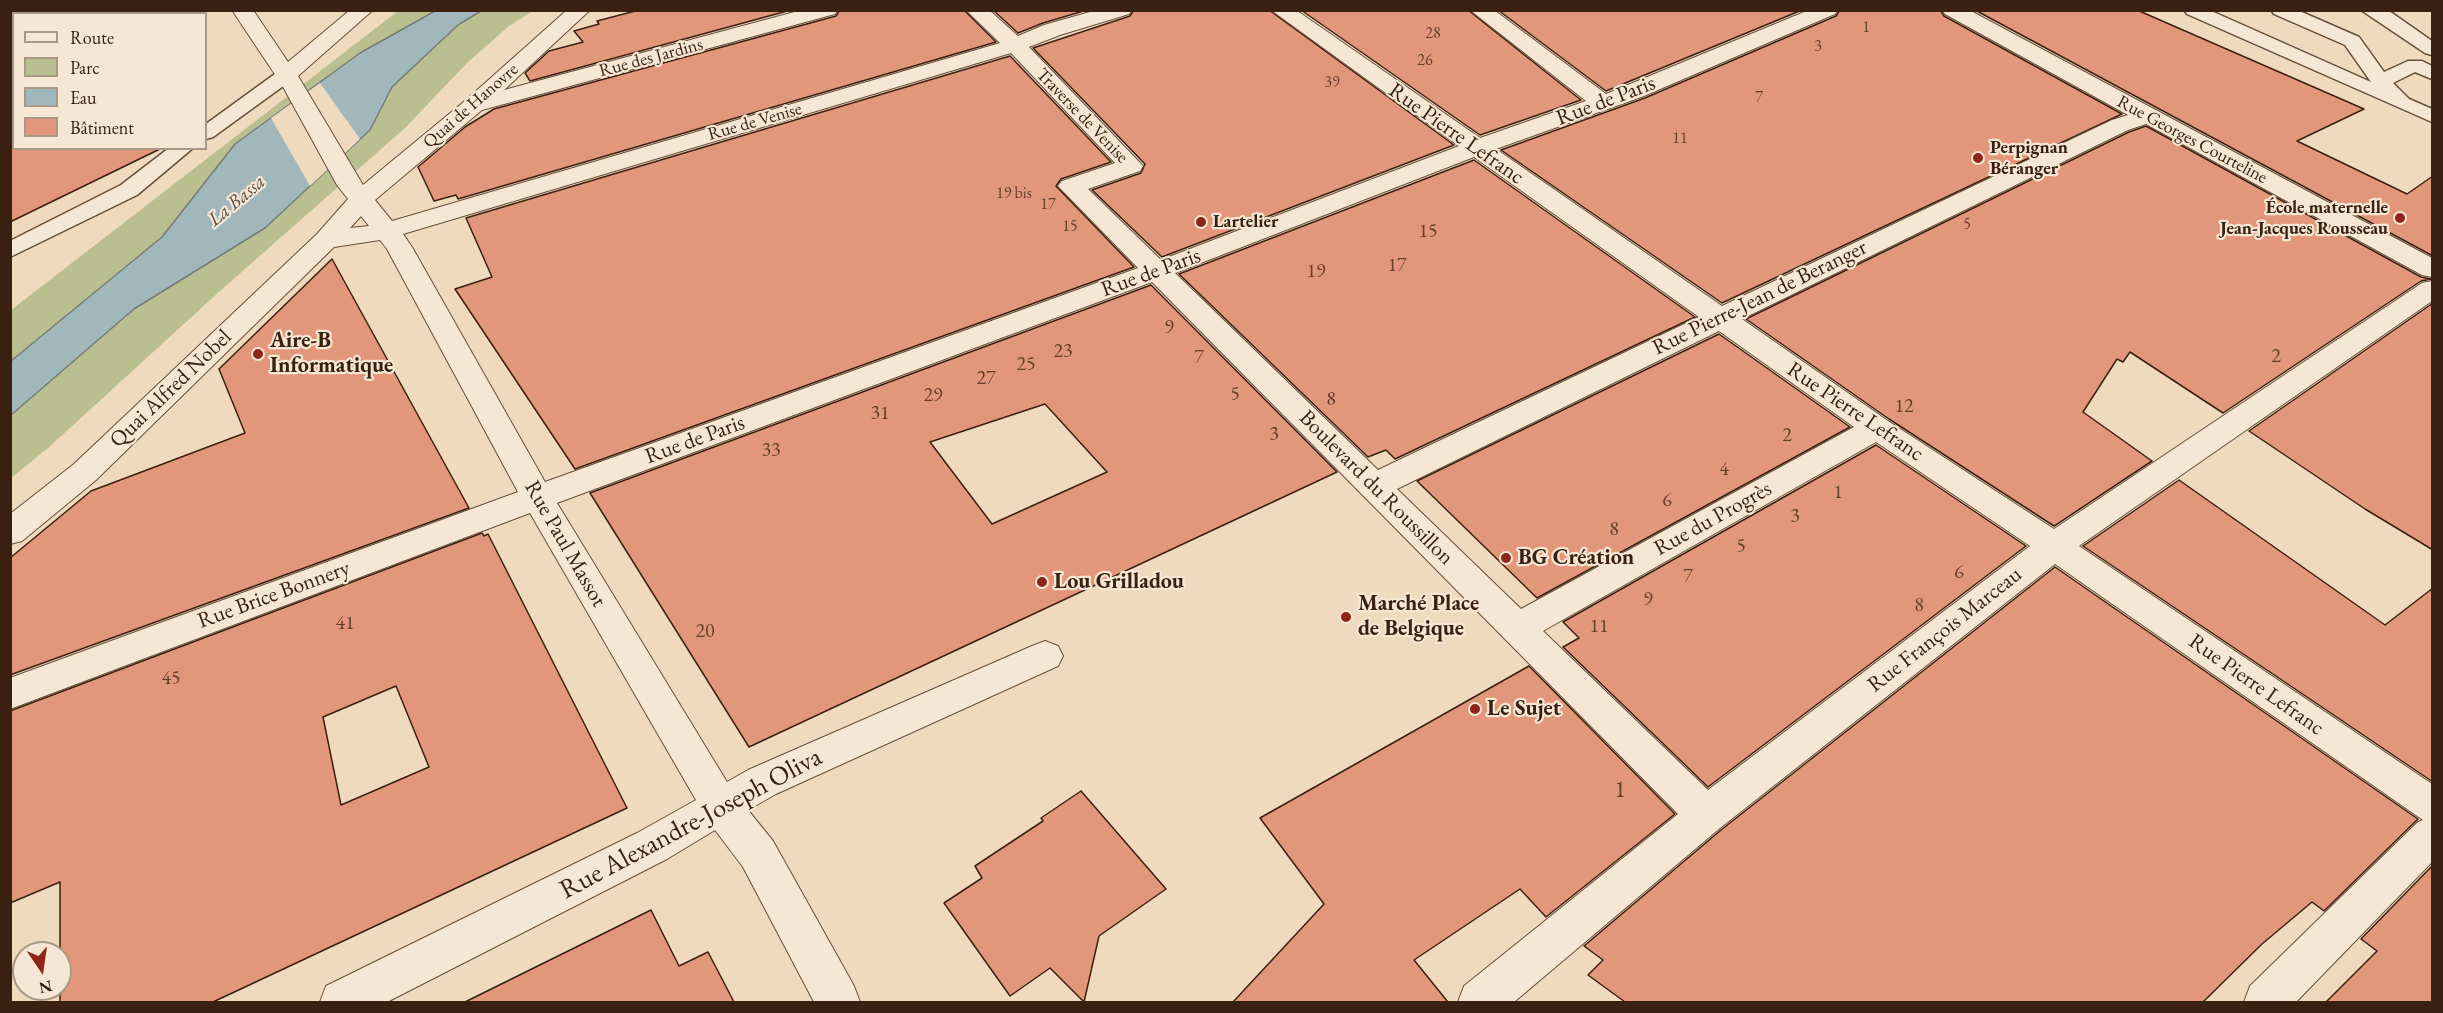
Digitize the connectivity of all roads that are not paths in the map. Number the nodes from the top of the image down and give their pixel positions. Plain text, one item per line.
1 (242, 10) edge
2 (363, 10) edge
3 (580, 10) edge
4 (828, 10) edge
5 (976, 10) edge
6 (1122, 10) edge
7 (1281, 10) edge
8 (1480, 10) edge
9 (1828, 10) edge
10 (1952, 10) edge
11 (2193, 10) edge
12 (2280, 10) edge
13 (2370, 10) edge
14 (1015, 45) junction
15 (2433, 51) edge
16 (2424, 69) edge
17 (289, 80) junction
18 (2380, 81) junction
19 (1604, 103) junction
20 (2402, 103) junction
21 (474, 105) junction
22 (2148, 116) junction
23 (2433, 116) edge
24 (207, 132) edge
25 (1476, 148) junction
26 (180, 150) edge
27 (1071, 186) joint
28 (356, 192) junction
29 (386, 231) junction
30 (326, 240) junction
31 (10, 250) edge
32 (2433, 269) edge
33 (1157, 271) junction
34 (2433, 289) edge
35 (1719, 318) junction
36 (1877, 428) junction
37 (1374, 486) junction
38 (537, 497) junction
39 (10, 532) edge
40 (2054, 546) junction
41 (1518, 628) junction
42 (1045, 656) dead end
43 (10, 694) edge
44 (720, 805) junction
45 (2433, 806) edge
46 (1706, 815) junction
47 (2433, 835) edge
48 (342, 1002) edge
49 (838, 1002) edge
50 (1480, 1002) edge
51 (2266, 1002) edge

1 - 17 street, Rue Paul Massot
2 - 17 street
3 - 21 street, Quai de Hanovre
4 - 21 street, Rue des Jardins
5 - 14 street
6 - 14 street, Rue de Venise
7 - 25 street, Rue Pierre Lefranc
8 - 19 street
9 - 19 street, Rue de Paris
10 - 22 street, Rue Georges Courteline
11 - 20 lane
12 - 18 lane
13 - 15 lane
14 - 27 street, Traverse de Venise
14 - 29 street, Rue de Venise
15 - 16 lane
16 - 18 lane
17 - 24 lane
17 - 28 street, Rue Paul Massot
18 - 20 lane
19 - 25 street, Rue de Paris
20 - 23 lane
21 - 28 street, Quai de Hanovre
22 - 32 street, Rue Georges Courteline
22 - 35 street, Rue Pierre-Jean de Beranger
25 - 33 street, Rue de Paris
25 - 35 street, Rue Pierre Lefranc
26 - 31 lane
27 - 33 street, Boulevard du Roussillon
28 - 29 street, Rue Paul Massot
28 - 30 street, Quai Alfred Nobel
29 - 30 street
29 - 38 street, Rue Paul Massot
30 - 39 street, Quai Alfred Nobel
33 - 37 street, Boulevard du Roussillon
33 - 38 street, Rue de Paris
34 - 40 street, Rue François Marceau
35 - 36 street, Rue Pierre Lefranc
35 - 37 street, Rue Pierre-Jean de Beranger
36 - 40 street, Rue Pierre Lefranc
36 - 41 street, Rue du Progrès
37 - 41 street, Boulevard du Roussillon
38 - 43 street, Rue Brice Bonnery
38 - 44 street, Rue Paul Massot
40 - 45 street, Rue Pierre Lefranc
40 - 46 street, Rue François Marceau
41 - 46 street, Boulevard du Roussillon
42 - 44 street, Rue Alexandre-Joseph Oliva
44 - 48 street, Rue Alexandre-Joseph Oliva
44 - 49 street, Rue Paul Massot
46 - 50 street, Rue François Marceau
47 - 51 street

